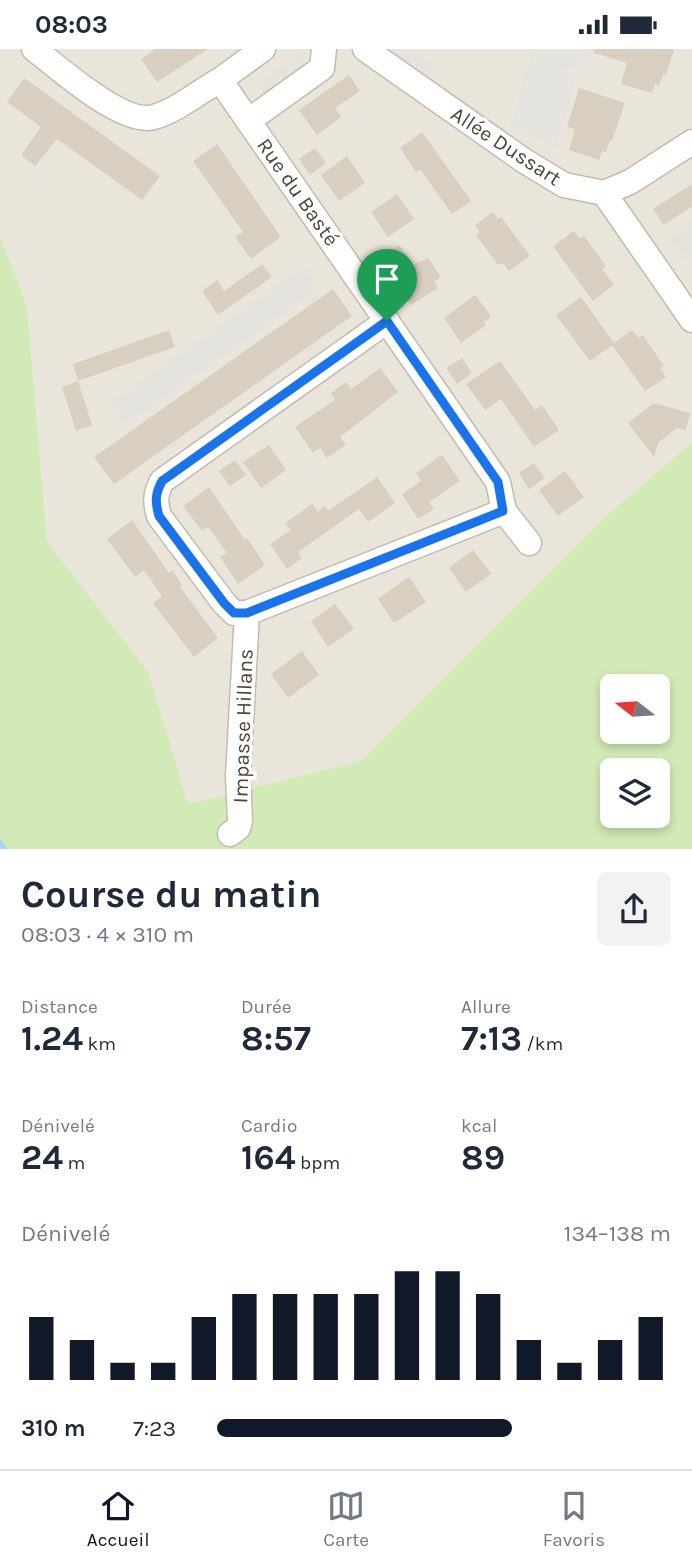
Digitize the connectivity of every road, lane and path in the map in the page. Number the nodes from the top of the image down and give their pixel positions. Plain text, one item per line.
1 (34, 49) edge
2 (263, 49) edge
3 (324, 49) edge
4 (365, 49) edge
5 (220, 80) junction
6 (248, 121) junction
7 (692, 142) edge
8 (604, 193) junction
9 (692, 320) edge
10 (387, 321) junction
11 (503, 511) junction
12 (529, 543) dead end
13 (247, 613) junction
14 (230, 834) dead end

1 - 5 street
2 - 5 street
3 - 6 street, Rue du Basté
4 - 8 street, Allée Dussart
5 - 6 street, Rue du Basté
6 - 10 street, Rue du Basté
7 - 8 street
8 - 9 street
10 - 11 street, Rue du Basté
10 - 13 street
11 - 12 street, Rue du Basté
11 - 13 street
13 - 14 street, Impasse Hillans

